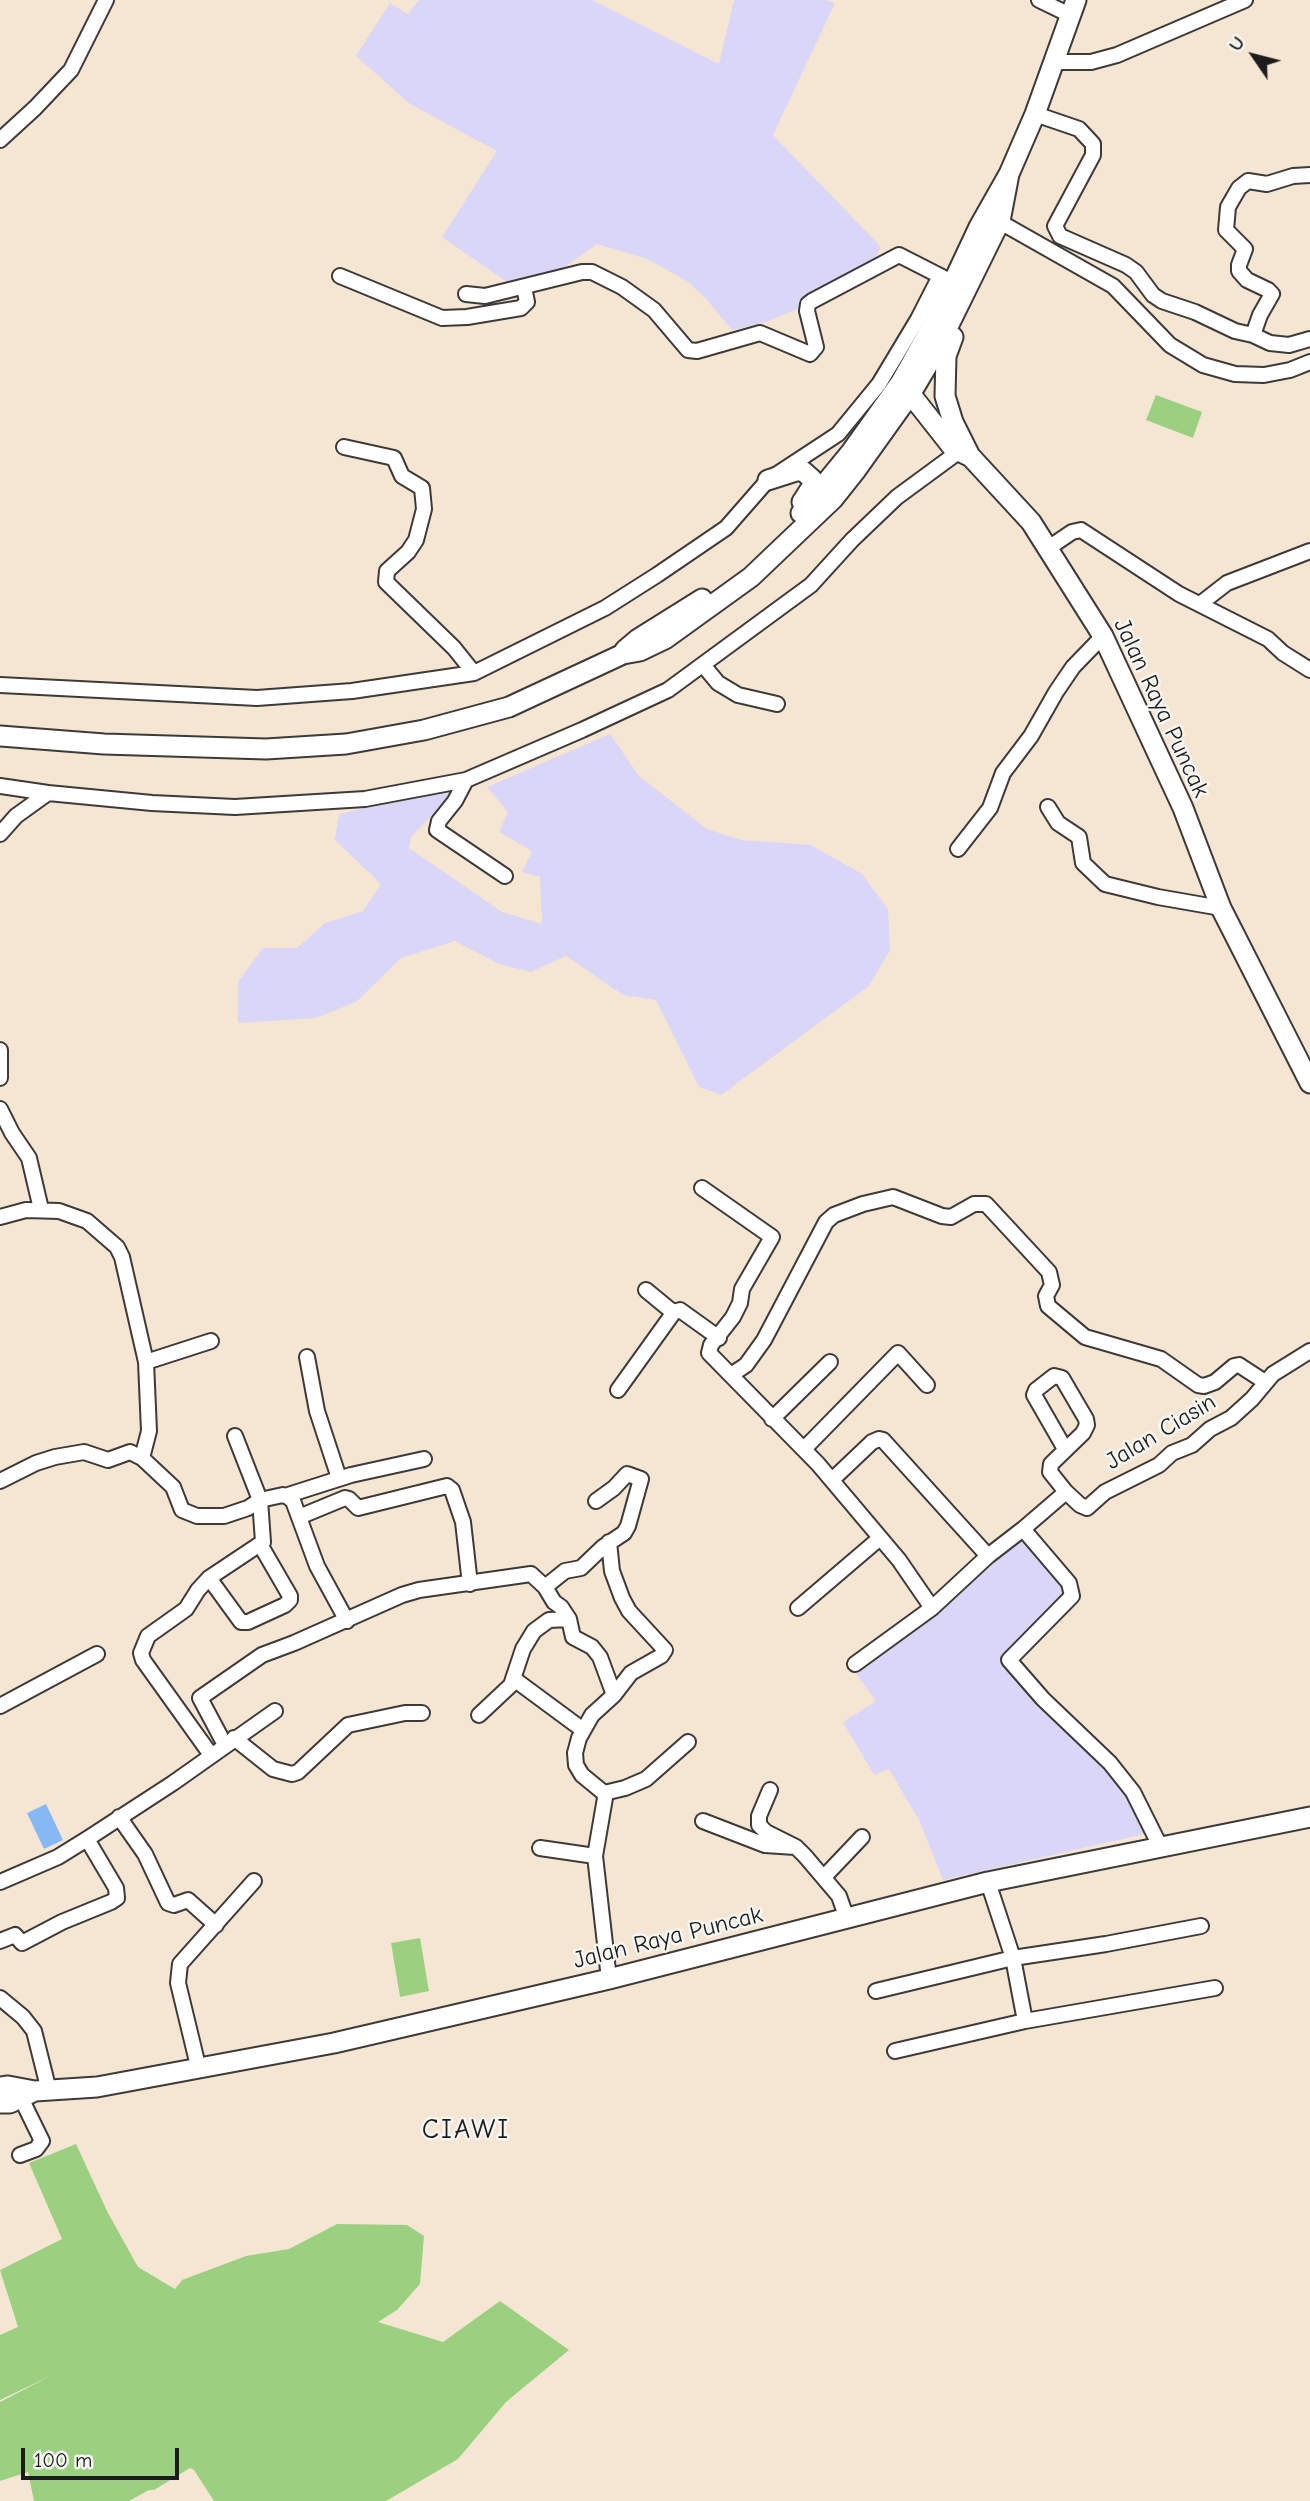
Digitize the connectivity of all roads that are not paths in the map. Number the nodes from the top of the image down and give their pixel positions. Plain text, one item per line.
1 (106, 0) edge
2 (1039, 0) edge
3 (1245, 0) edge
4 (1073, 8) edge
5 (1054, 62) junction
6 (1035, 114) junction
7 (0, 140) edge
8 (1310, 175) edge
9 (993, 218) junction
10 (340, 276) dead end
11 (954, 280) junction
12 (524, 286) junction
13 (466, 294) dead end
14 (1253, 335) junction
15 (1310, 339) edge
16 (1310, 362) edge
17 (906, 388) junction
18 (931, 417) junction
19 (888, 426) junction
20 (344, 447) dead end
21 (965, 452) junction
22 (768, 480) junction
23 (790, 525) junction
24 (1047, 549) junction
25 (1310, 551) edge
26 (1200, 604) junction
27 (1103, 636) junction
28 (623, 654) junction
29 (703, 665) junction
30 (1310, 670) edge
31 (474, 673) junction
32 (0, 685) edge
33 (778, 704) dead end
34 (0, 736) edge
35 (466, 780) junction
36 (0, 786) edge
37 (48, 793) junction
38 (1048, 807) dead end
39 (0, 834) edge
40 (958, 849) dead end
41 (505, 876) dead end
42 (1220, 908) junction
43 (0, 1050) edge
44 (0, 1078) edge
45 (1310, 1083) edge
46 (0, 1109) edge
47 (702, 1188) dead end
48 (41, 1209) junction
49 (0, 1217) edge
50 (646, 1290) dead end
51 (674, 1312) junction
52 (719, 1338) junction
53 (211, 1341) dead end
54 (1310, 1350) edge
55 (307, 1357) dead end
56 (146, 1362) junction
57 (830, 1362) dead end
58 (732, 1376) junction
59 (1265, 1382) junction
60 (928, 1385) dead end
61 (618, 1390) dead end
62 (772, 1419) junction
63 (235, 1436) dead end
64 (804, 1449) junction
65 (1065, 1449) junction
66 (142, 1458) junction
67 (424, 1459) dead end
68 (339, 1478) junction
69 (832, 1480) junction
70 (0, 1481) edge
71 (1066, 1492) junction
72 (285, 1496) junction
73 (260, 1500) junction
74 (596, 1501) dead end
75 (299, 1517) junction
76 (1023, 1529) junction
77 (880, 1538) junction
78 (609, 1542) junction
79 (261, 1546) junction
80 (988, 1556) junction
81 (209, 1578) junction
82 (470, 1584) junction
83 (545, 1587) junction
84 (798, 1608) dead end
85 (932, 1608) junction
86 (569, 1619) junction
87 (346, 1621) junction
88 (97, 1654) dead end
89 (855, 1664) dead end
90 (514, 1679) junction
91 (614, 1695) junction
92 (194, 1702) dead end
93 (0, 1706) edge
94 (180, 1710) junction
95 (275, 1711) dead end
96 (422, 1713) dead end
97 (479, 1715) dead end
98 (583, 1730) junction
99 (229, 1742) junction
100 (688, 1742) dead end
101 (211, 1755) junction
102 (770, 1790) dead end
103 (604, 1793) junction
104 (119, 1817) junction
105 (1310, 1817) edge
106 (703, 1821) dead end
107 (862, 1837) dead end
108 (87, 1839) junction
109 (1160, 1846) junction
110 (796, 1847) junction
111 (540, 1848) dead end
112 (595, 1856) junction
113 (824, 1877) junction
114 (254, 1881) dead end
115 (0, 1882) edge
116 (988, 1882) junction
117 (848, 1919) junction
118 (216, 1924) junction
119 (1201, 1926) dead end
120 (0, 1941) edge
121 (1013, 1958) junction
122 (609, 1979) junction
123 (1215, 1988) dead end
124 (876, 1991) dead end
125 (0, 1998) edge
126 (1025, 2021) junction
127 (895, 2051) dead end
128 (199, 2070) junction
129 (0, 2087) edge
130 (35, 2093) junction
131 (0, 2103) edge
132 (20, 2155) dead end

1 - 7 street
2 - 4 street
3 - 5 street
4 - 5 highway
5 - 6 highway
6 - 9 highway
6 - 14 street
8 - 14 street
9 - 11 highway
9 - 16 street
10 - 12 street
11 - 12 street
11 - 17 highway
11 - 21 highway
11 - 22 street
12 - 13 street
14 - 15 street
17 - 18 highway, Jalan Raya Puncak
17 - 19 highway
17 - 23 highway
18 - 19 highway
18 - 21 highway, Jalan Raya Puncak
19 - 28 highway
20 - 31 street
21 - 24 highway, Jalan Raya Puncak
21 - 29 street
22 - 23 highway
22 - 31 street
23 - 28 highway
24 - 26 street
24 - 27 highway, Jalan Raya Puncak
25 - 26 street
26 - 30 street
27 - 40 street
27 - 42 highway, Jalan Raya Puncak
28 - 34 highway
29 - 33 street
29 - 35 street
31 - 32 street
35 - 37 street
35 - 41 street
36 - 37 street
37 - 39 street
38 - 42 street
42 - 45 highway, Jalan Raya Puncak
43 - 44 street
46 - 48 street
47 - 52 street
48 - 49 street
48 - 56 street
50 - 51 street
51 - 52 street
51 - 61 street
52 - 58 street
53 - 56 street
54 - 59 street, Jalan Ciasin
55 - 68 street
56 - 66 street
57 - 62 street
58 - 59 street
58 - 62 street
59 - 71 street, Jalan Ciasin
60 - 64 street
62 - 64 street
63 - 73 street
64 - 69 street
65 - 65 street
65 - 71 street
66 - 70 street
66 - 73 street
67 - 68 street
68 - 72 street
69 - 77 street
69 - 80 street
71 - 76 street
72 - 73 street
72 - 75 street
73 - 79 street
74 - 78 street
75 - 82 street
75 - 87 street
76 - 80 street
76 - 109 street
77 - 84 street
77 - 85 street
78 - 83 street
78 - 91 street
79 - 81 street
79 - 81 street
80 - 85 street
81 - 94 street
82 - 83 street
82 - 87 street
83 - 86 street
85 - 89 street
86 - 90 street
86 - 91 street
87 - 99 street
88 - 93 street
90 - 97 street
90 - 98 street
91 - 98 street
92 - 94 street
94 - 101 street
95 - 99 street
96 - 99 street
98 - 103 street
99 - 101 street
100 - 103 street
101 - 104 street
102 - 110 street
103 - 112 street
104 - 108 street
104 - 118 street
105 - 109 highway, Jalan Raya Puncak
106 - 110 street
107 - 113 street
108 - 115 street
108 - 120 street
109 - 116 highway, Jalan Raya Puncak
110 - 113 street
111 - 112 street
112 - 122 street
113 - 117 street
114 - 118 street
116 - 117 highway, Jalan Raya Puncak
116 - 121 street
117 - 122 highway, Jalan Raya Puncak
118 - 128 street
119 - 121 street
121 - 124 street
121 - 126 street
122 - 128 highway, Jalan Raya Puncak
123 - 126 street
125 - 130 street
126 - 127 street
128 - 130 highway, Jalan Raya Puncak
129 - 130 highway
130 - 131 highway
130 - 132 street

